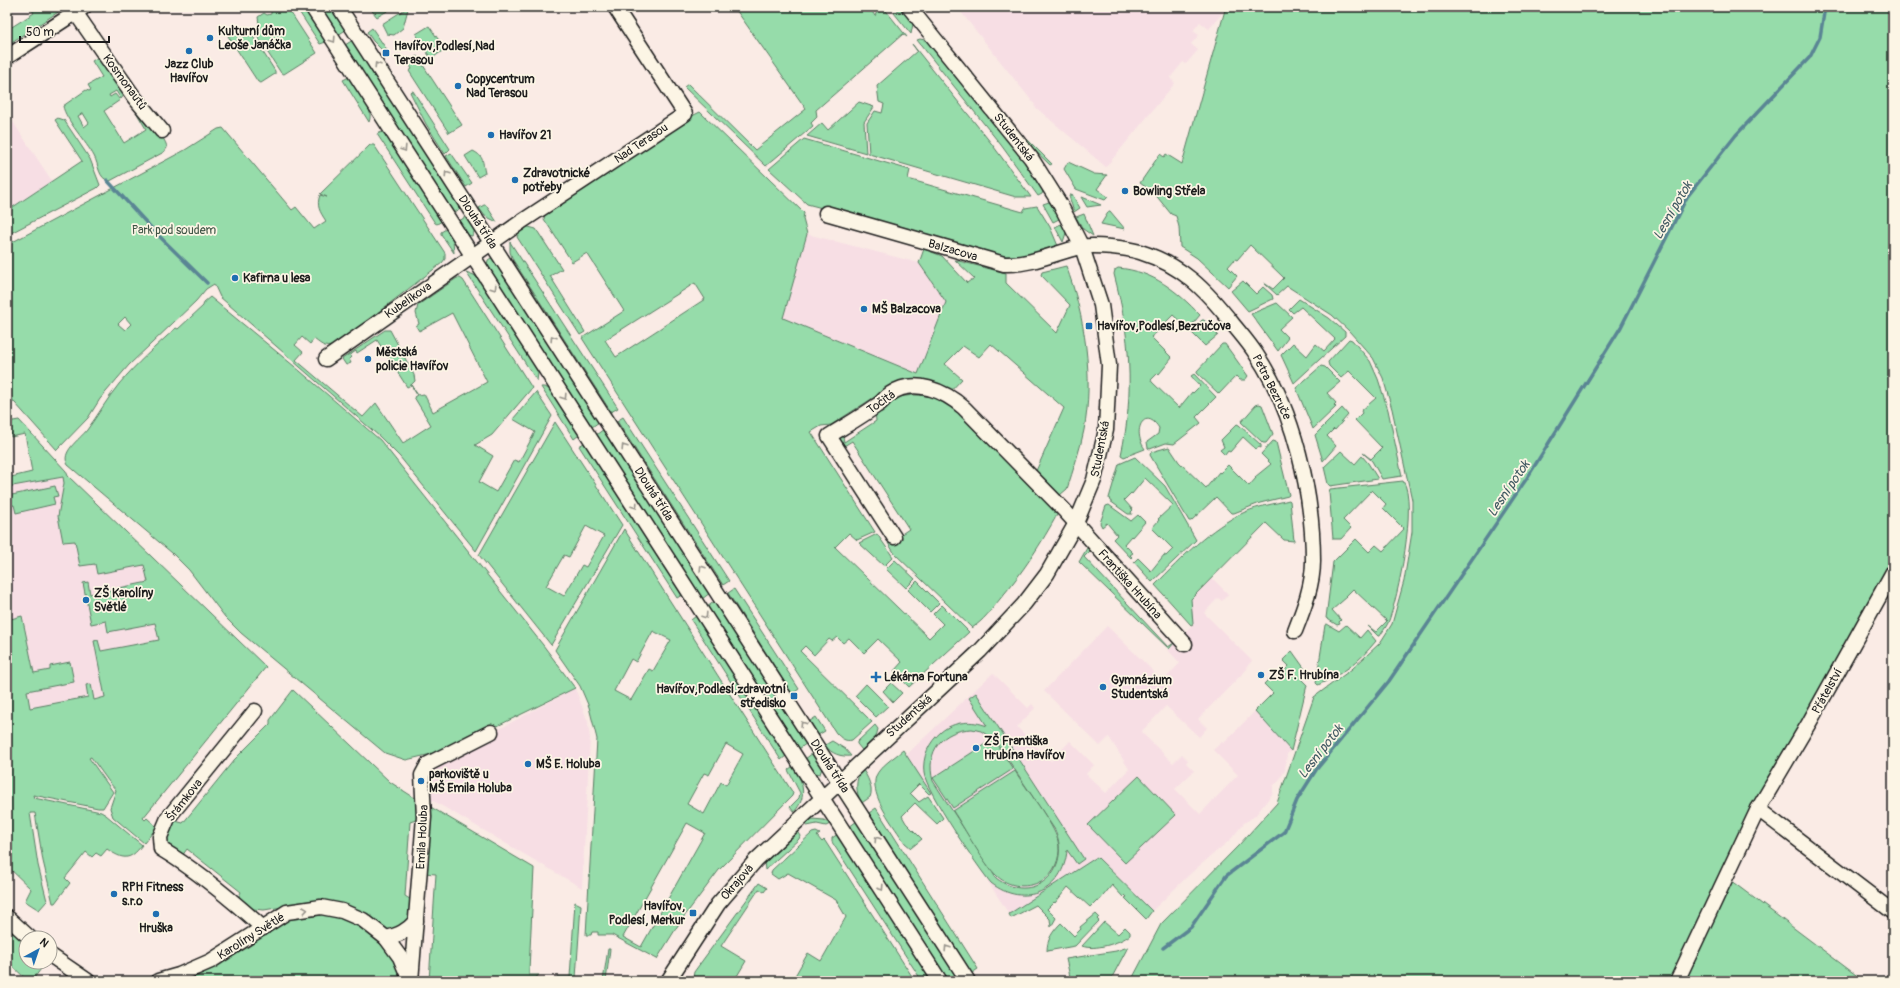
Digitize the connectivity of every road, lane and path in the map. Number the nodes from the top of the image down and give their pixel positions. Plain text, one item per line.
1 (312, 7) edge
2 (339, 7) edge
3 (615, 7) edge
4 (909, 7) edge
5 (80, 10) edge
6 (7, 57) edge
7 (162, 131) dead end
8 (826, 213) dead end
9 (491, 242) junction
10 (1082, 247) junction
11 (473, 255) junction
12 (326, 359) dead end
13 (1076, 523) junction
14 (894, 537) dead end
15 (1893, 572) edge
16 (1296, 631) dead end
17 (1185, 644) dead end
18 (255, 711) dead end
19 (491, 732) dead end
20 (839, 781) junction
21 (822, 797) junction
22 (1758, 809) junction
23 (1893, 912) edge
24 (7, 917) edge
25 (416, 921) junction
26 (263, 928) junction
27 (21, 930) edge
28 (386, 938) junction
29 (58, 960) edge
30 (88, 981) edge
31 (158, 981) edge
32 (410, 981) edge
33 (668, 981) edge
34 (940, 981) edge
35 (968, 981) edge
36 (1677, 981) edge

1 -> 11 street, Dlouhá třída
9 -> 2 street, Dlouhá třída
3 - 9 street, Nad Terasou
4 - 10 street, Studentská
5 - 6 street, Kosmonautů
5 - 7 street, Kosmonautů
8 - 10 street, Balzacova
9 - 11 street, Kubelíkova
20 -> 9 street, Dlouhá třída
10 - 13 street, Studentská
10 - 16 street, Petra Bezruče
11 - 12 street, Kubelíkova
11 -> 21 street, Dlouhá třída
13 - 14 street, Točitá
13 - 17 street, Františka Hrubína
13 - 20 street, Studentská
15 - 22 street, Přátelství
18 - 26 street, Šrámkova
19 - 25 street, Emila Holuba
20 - 21 street, Studentská
35 -> 20 street, Dlouhá třída
21 - 33 street, Okrajová
21 -> 34 street, Dlouhá třída
22 - 23 street
22 - 36 street, Přátelství
24 - 27 street
25 - 28 street
25 - 32 street, Emila Holuba
26 -> 28 street, Karolíny Světlé
26 - 31 street, Karolíny Světlé
28 - 32 street, Karolíny Světlé
29 - 30 street

